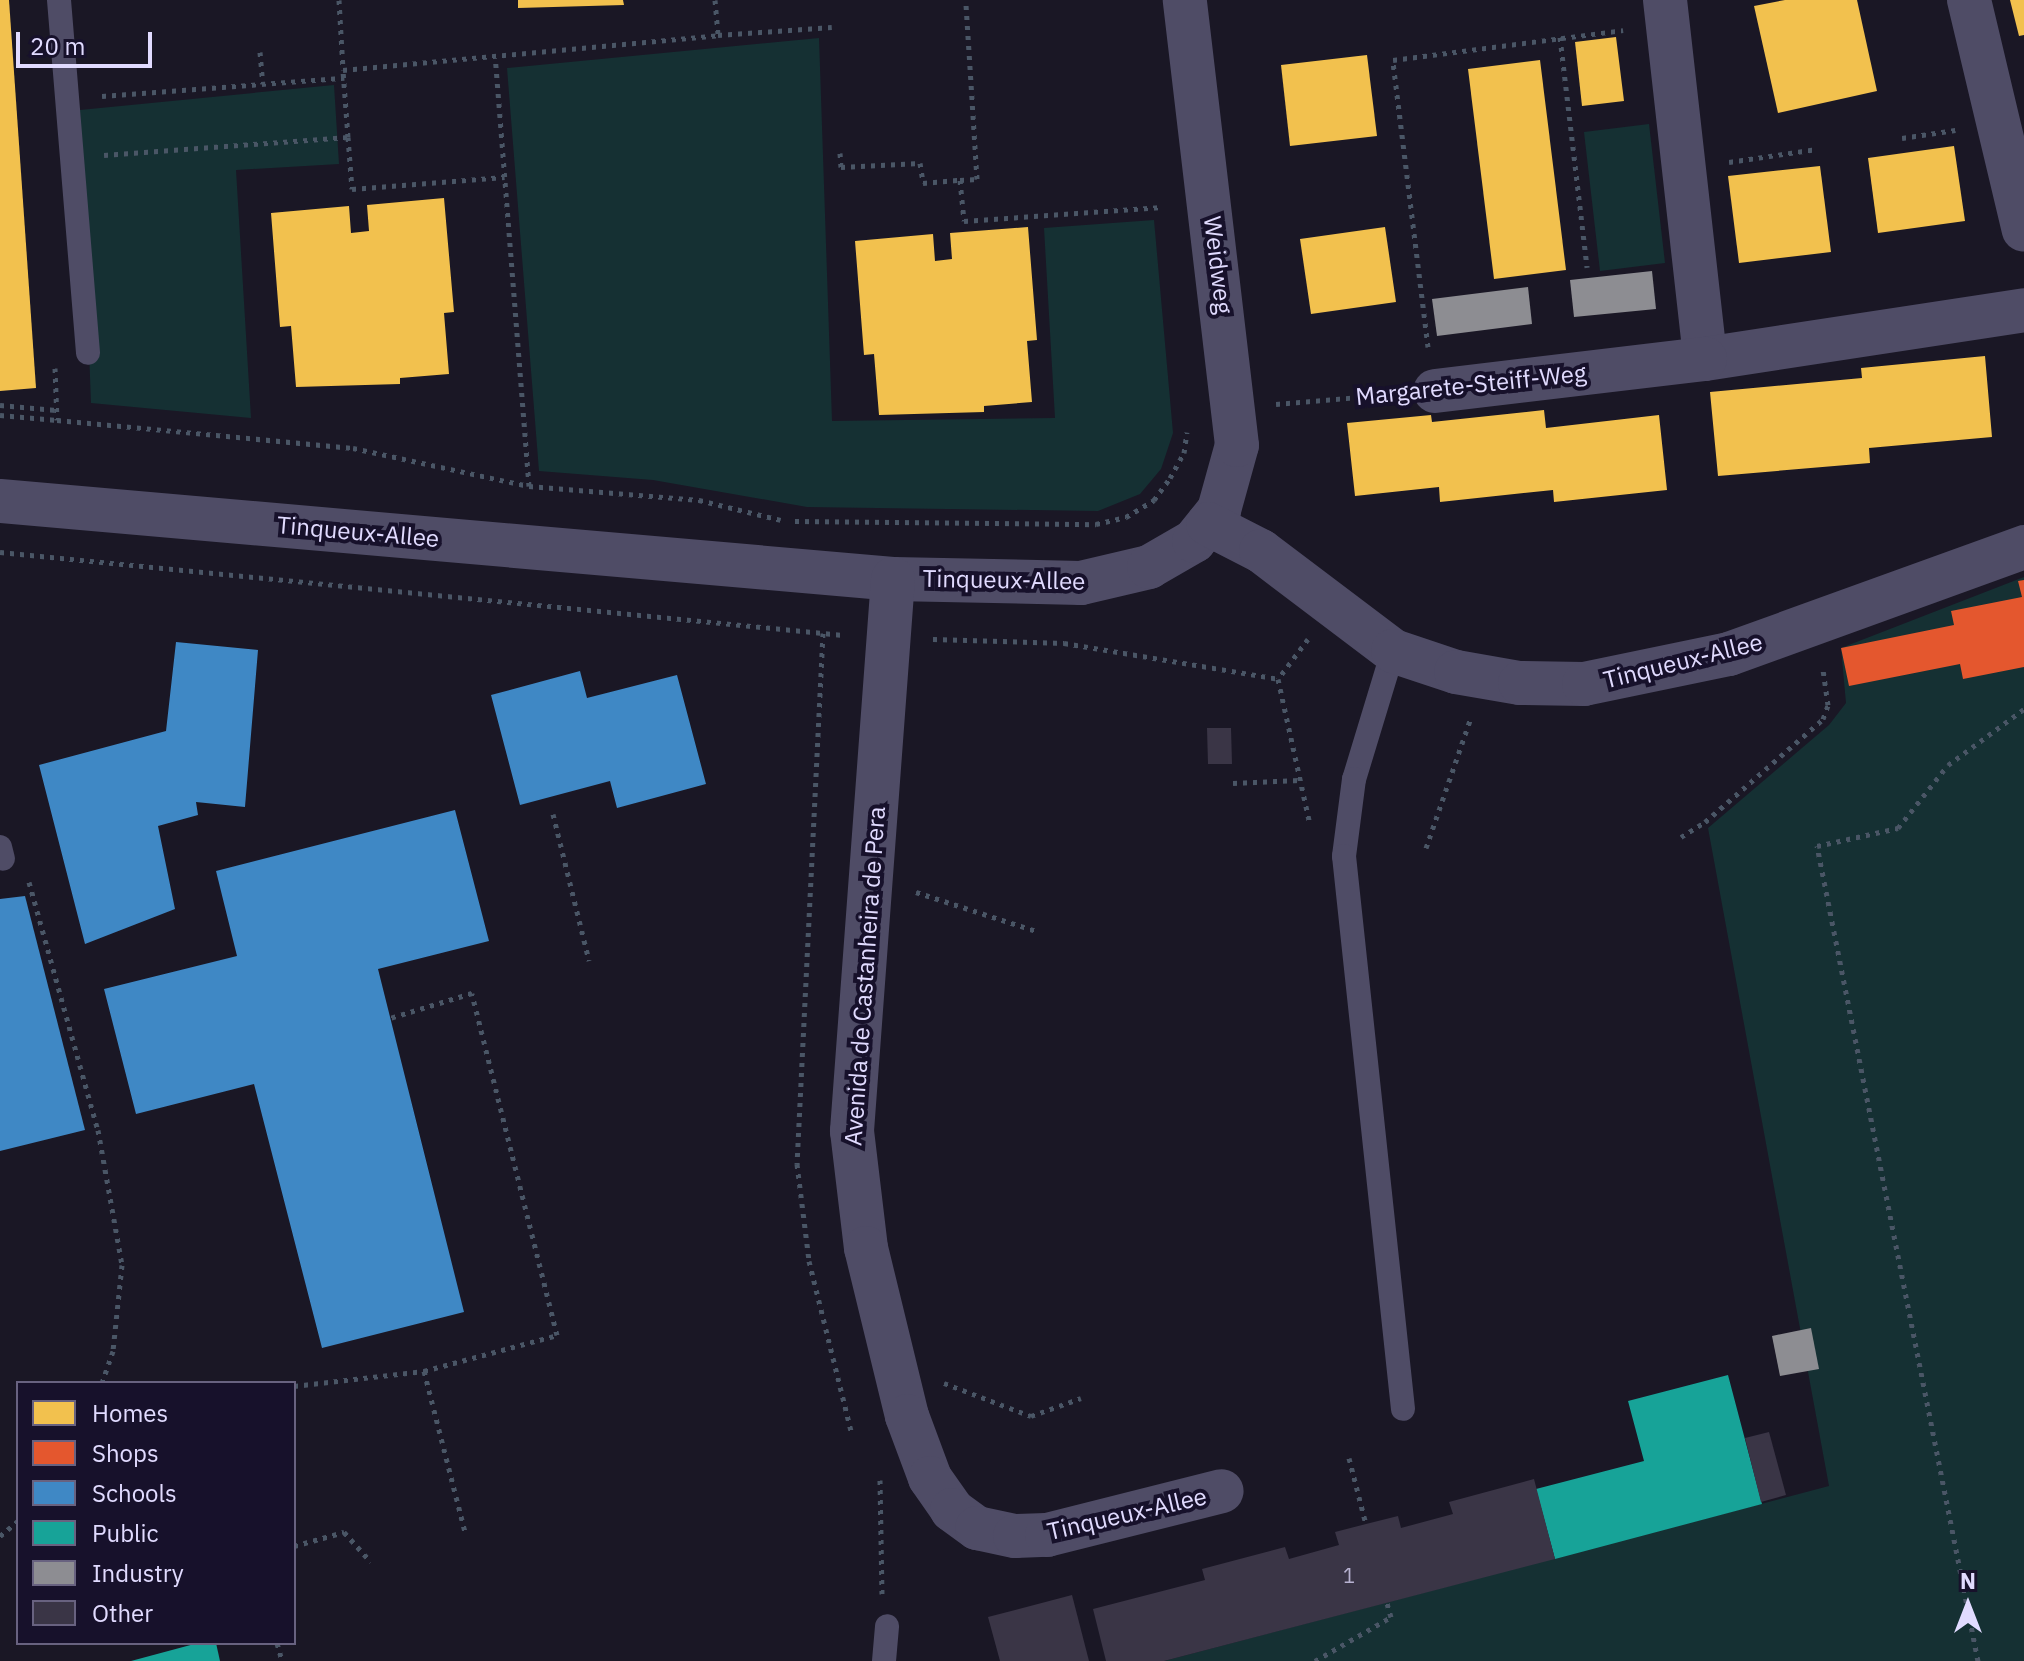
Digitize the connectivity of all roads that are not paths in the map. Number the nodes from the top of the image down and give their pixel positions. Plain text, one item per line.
1 (59, 0) edge
2 (1185, 0) edge
3 (1969, 0) edge
4 (1667, 12) edge
5 (2018, 173) edge
6 (2024, 230) edge
7 (2024, 310) edge
8 (88, 353) road end
9 (1705, 359) junction
10 (1435, 391) road end
11 (0, 501) edge
12 (1208, 524) junction
13 (2024, 547) edge
14 (893, 579) junction
15 (1393, 651) junction
16 (1403, 1409) dead end
17 (907, 1416) joint
18 (1222, 1491) dead end
19 (884, 1619) road end
20 (884, 1661) edge

1 - 8 lane
2 - 12 street, Weidweg
3 - 5 street
4 - 9 street
5 - 6 street
7 - 9 street, Margarete-Steiff-Weg
9 - 10 street, Margarete-Steiff-Weg
11 - 14 street, Tinqueux-Allee
12 - 14 street, Tinqueux-Allee
12 - 15 street, Tinqueux-Allee
13 - 15 street, Tinqueux-Allee
14 - 17 street, Avenida de Castanheira de Pera
15 - 16 lane
17 - 18 street, Tinqueux-Allee
19 - 20 lane

